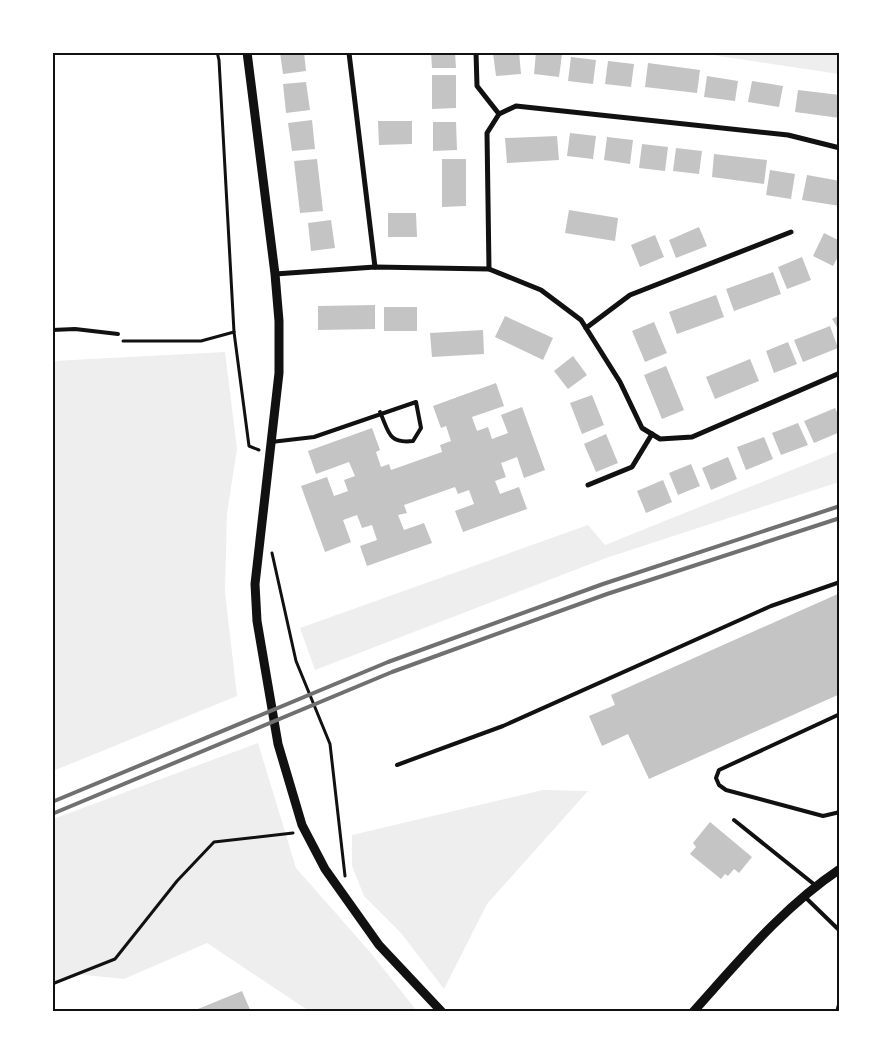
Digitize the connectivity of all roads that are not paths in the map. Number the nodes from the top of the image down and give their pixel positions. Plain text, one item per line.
1 (247, 52) edge
2 (476, 52) edge
3 (349, 53) edge
4 (499, 114) junction
5 (840, 148) edge
6 (792, 232) dead end
7 (375, 267) junction
8 (489, 269) junction
9 (275, 274) junction
10 (586, 328) junction
11 (52, 330) edge
12 (118, 334) road end
13 (840, 373) edge
14 (380, 412) junction
15 (652, 434) junction
16 (271, 442) junction
17 (588, 485) dead end
18 (840, 582) edge
19 (840, 714) edge
20 (397, 765) dead end
21 (840, 812) edge
22 (734, 820) dead end
23 (840, 869) edge
24 (815, 885) junction
25 (804, 896) junction
26 (840, 931) edge
27 (840, 1001) edge
28 (442, 1012) edge
29 (693, 1012) edge
30 (837, 1012) edge

1 - 9 street
2 - 4 street
3 - 7 street
4 - 5 street
4 - 8 street
6 - 10 street
7 - 8 street
7 - 9 street
8 - 10 street
9 - 16 street
10 - 15 street
11 - 12 lane
13 - 15 street
14 - 14 lane
14 - 16 lane
15 - 17 street
16 - 28 street
18 - 20 lane
19 - 21 lane
22 - 24 lane
23 - 24 street
24 - 25 street
25 - 26 lane
25 - 29 street
27 - 30 lane

